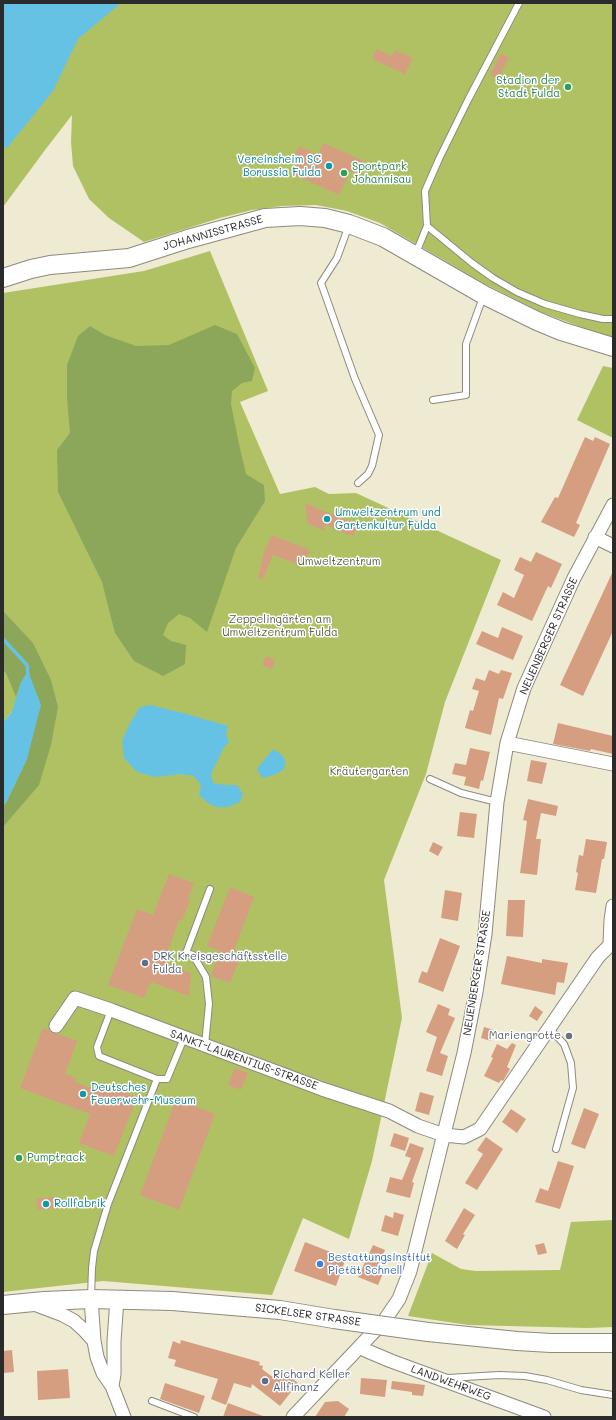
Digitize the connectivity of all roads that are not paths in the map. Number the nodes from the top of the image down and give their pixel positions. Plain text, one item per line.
1 (519, 3) edge
2 (349, 224) junction
3 (427, 226) junction
4 (415, 255) junction
5 (3, 278) edge
6 (484, 295) junction
7 (613, 319) edge
8 (613, 347) edge
9 (433, 400) dead end
10 (358, 483) dead end
11 (613, 505) edge
12 (595, 537) junction
13 (613, 546) edge
14 (507, 743) junction
15 (613, 764) edge
16 (430, 779) dead end
17 (497, 802) junction
18 (210, 889) dead end
19 (613, 906) edge
20 (612, 943) edge
21 (111, 1010) junction
22 (56, 1026) dead end
23 (550, 1029) junction
24 (184, 1038) junction
25 (205, 1045) junction
26 (157, 1079) junction
27 (444, 1135) junction
28 (556, 1150) dead end
29 (91, 1299) junction
30 (117, 1299) junction
31 (30, 1302) junction
32 (3, 1305) edge
33 (94, 1341) junction
34 (613, 1343) edge
35 (360, 1346) junction
36 (438, 1379) junction
37 (112, 1386) junction
38 (613, 1394) edge
39 (152, 1402) dead end
40 (124, 1417) edge
41 (194, 1417) edge
42 (293, 1417) edge
43 (544, 1417) edge

1 - 3 lane
2 - 4 street, JOHANNISSTRASSE
2 - 5 street, JOHANNISSTRASSE
2 - 10 lane
3 - 4 lane
3 - 7 lane
4 - 6 street, JOHANNISSTRASSE
6 - 8 street, JOHANNISSTRASSE
6 - 9 lane
11 - 12 street, NEUENBERGER STRASSE
12 - 13 street
12 - 14 street, NEUENBERGER STRASSE
14 - 15 street
14 - 17 street, NEUENBERGER STRASSE
16 - 17 lane
17 - 27 street, NEUENBERGER STRASSE
18 - 25 lane
19 - 20 street
20 - 23 street, SANKT-LAURENTIUS-STRASSE
21 - 22 street, SANKT-LAURENTIUS-STRASSE
21 - 24 street, SANKT-LAURENTIUS-STRASSE
21 - 26 lane
23 - 27 street, SANKT-LAURENTIUS-STRASSE
23 - 28 lane
24 - 25 street, SANKT-LAURENTIUS-STRASSE
24 - 26 lane
25 - 27 street, SANKT-LAURENTIUS-STRASSE
26 - 29 lane
27 - 35 street, NEUENBERGER STRASSE
29 - 30 street, SICKELSER STRASSE
29 - 31 street, SICKELSER STRASSE
29 - 33 street
30 - 34 street, SICKELSER STRASSE, bridge
30 - 37 street
31 - 32 street, SICKELSER STRASSE
31 - 33 street
33 - 37 street
35 - 36 street, LANDWEHRWEG
35 - 42 street, NEUENBERGER STRASSE
36 - 38 lane
36 - 43 street, LANDWEHRWEG
37 - 40 street
39 - 41 lane

